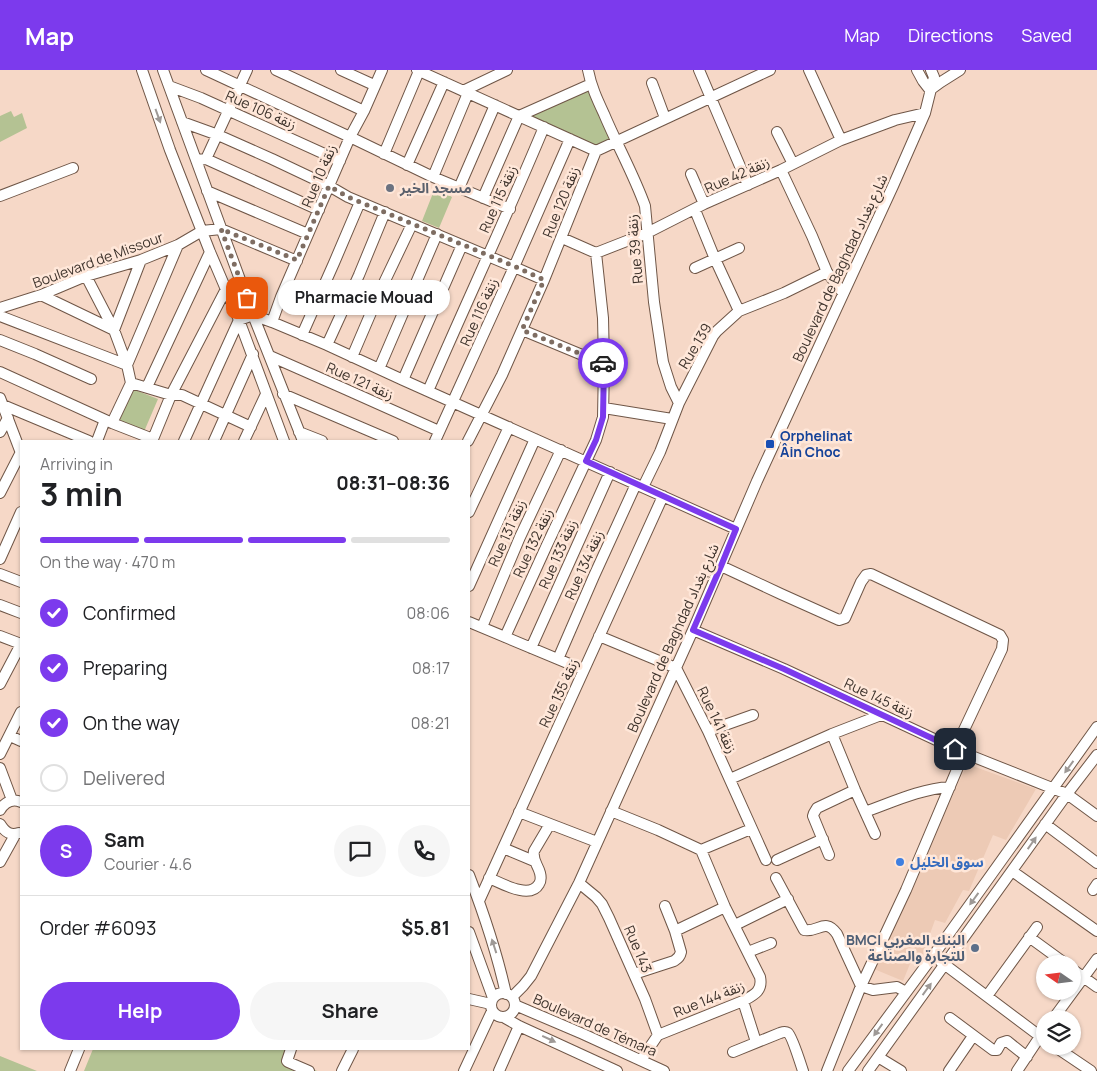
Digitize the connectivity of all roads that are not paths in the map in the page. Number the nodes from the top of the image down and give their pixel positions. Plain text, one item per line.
1 (142, 70) edge
2 (163, 70) edge
3 (206, 70) edge
4 (247, 70) edge
5 (276, 70) edge
6 (341, 70) edge
7 (382, 70) edge
8 (418, 70) edge
9 (507, 70) edge
10 (588, 70) edge
11 (699, 70) edge
12 (770, 70) edge
13 (809, 70) edge
14 (918, 70) edge
15 (931, 70) edge
16 (960, 70) edge
17 (751, 74) edge
18 (444, 82) junction
19 (652, 83) dead end
20 (591, 84) junction
21 (374, 85) junction
22 (169, 86) junction
23 (240, 86) junction
24 (930, 90) junction
25 (466, 92) junction
26 (711, 97) junction
27 (495, 105) junction
28 (228, 111) junction
29 (364, 111) junction
30 (925, 113) junction
31 (519, 116) junction
32 (665, 118) junction
33 (182, 122) junction
34 (544, 127) junction
35 (778, 132) dead end
36 (218, 135) junction
37 (350, 137) junction
38 (570, 139) junction
39 (841, 140) junction
40 (616, 142) junction
41 (596, 151) junction
42 (384, 154) junction
43 (201, 160) junction
44 (340, 161) junction
45 (793, 164) junction
46 (407, 165) junction
47 (72, 168) dead end
48 (781, 170) junction
49 (691, 174) dead end
50 (434, 177) junction
51 (329, 186) junction
52 (748, 186) junction
53 (459, 188) junction
54 (207, 191) junction
55 (0, 196) edge
56 (483, 198) junction
57 (360, 202) junction
58 (700, 207) junction
59 (510, 208) junction
60 (319, 210) junction
61 (385, 212) junction
62 (412, 224) junction
63 (221, 229) junction
64 (202, 231) junction
65 (648, 233) junction
66 (308, 234) junction
67 (437, 234) junction
68 (562, 238) junction
69 (178, 245) junction
70 (462, 245) junction
71 (739, 248) dead end
72 (210, 252) junction
73 (596, 253) junction
74 (488, 256) junction
75 (715, 259) junction
76 (140, 260) junction
77 (297, 260) junction
78 (514, 266) junction
79 (695, 268) dead end
80 (827, 272) junction
81 (86, 276) junction
82 (544, 280) junction
83 (226, 289) junction
84 (843, 293) junction
85 (41, 295) junction
86 (0, 308) edge
87 (739, 311) junction
88 (253, 315) junction
89 (0, 316) edge
90 (239, 320) junction
91 (272, 322) junction
92 (114, 330) junction
93 (522, 330) junction
94 (302, 335) junction
95 (0, 340) edge
96 (327, 345) junction
97 (252, 354) junction
98 (270, 356) junction
99 (352, 357) junction
100 (604, 364) junction
101 (127, 365) junction
102 (379, 369) junction
103 (0, 372) edge
104 (91, 379) dead end
105 (403, 380) junction
106 (131, 383) junction
107 (147, 387) junction
108 (428, 391) junction
109 (266, 394) junction
110 (283, 394) junction
111 (171, 395) junction
112 (2, 401) edge
113 (453, 402) junction
114 (679, 403) junction
115 (201, 404) junction
116 (604, 408) junction
117 (225, 415) junction
118 (481, 415) junction
119 (8, 418) junction
120 (672, 420) junction
121 (108, 422) junction
122 (251, 427) junction
123 (509, 427) junction
124 (0, 432) edge
125 (301, 436) edge
126 (437, 436) edge
127 (280, 438) edge
128 (535, 439) junction
129 (87, 440) edge
130 (99, 440) edge
131 (153, 440) edge
132 (184, 440) edge
133 (214, 440) edge
134 (244, 440) edge
135 (318, 440) edge
136 (390, 440) edge
137 (468, 440) edge
138 (20, 448) edge
139 (561, 450) junction
140 (586, 461) junction
141 (610, 472) junction
142 (639, 486) junction
143 (0, 493) edge
144 (664, 496) junction
145 (470, 510) edge
146 (20, 514) edge
147 (736, 529) junction
148 (0, 559) edge
149 (721, 566) junction
150 (0, 574) edge
151 (20, 581) edge
152 (470, 584) edge
153 (0, 605) edge
154 (20, 613) edge
155 (470, 622) edge
156 (482, 627) junction
157 (693, 630) junction
158 (0, 636) edge
159 (600, 636) junction
160 (505, 637) junction
161 (20, 644) edge
162 (20, 646) edge
163 (531, 648) junction
164 (558, 658) junction
165 (676, 668) junction
166 (584, 670) junction
167 (0, 684) edge
168 (20, 714) edge
169 (881, 714) junction
170 (753, 715) dead end
171 (1097, 728) edge
172 (708, 731) junction
173 (832, 734) junction
174 (10, 736) junction
175 (20, 741) edge
176 (959, 751) junction
177 (0, 754) edge
178 (1097, 755) edge
179 (0, 768) edge
180 (730, 779) junction
181 (950, 786) junction
182 (1054, 788) junction
183 (855, 790) junction
184 (1067, 794) junction
185 (17, 801) edge
186 (0, 810) edge
187 (611, 811) junction
188 (519, 812) junction
189 (865, 812) junction
190 (1097, 816) edge
191 (550, 824) junction
192 (1045, 824) junction
193 (0, 825) edge
194 (751, 829) junction
195 (18, 834) edge
196 (875, 834) dead end
197 (823, 840) junction
198 (597, 842) junction
199 (503, 848) junction
200 (701, 850) junction
201 (829, 856) dead end
202 (766, 860) dead end
203 (777, 860) dead end
204 (534, 861) junction
205 (0, 862) edge
206 (1097, 863) edge
207 (1012, 871) junction
208 (470, 878) edge
209 (489, 878) junction
210 (776, 878) dead end
211 (579, 883) junction
212 (788, 899) junction
213 (479, 901) junction
214 (665, 906) dead end
215 (725, 907) junction
216 (735, 925) junction
217 (1037, 926) dead end
218 (675, 931) junction
219 (1097, 931) edge
220 (470, 935) edge
221 (1029, 937) junction
222 (771, 943) dead end
223 (748, 952) junction
224 (1054, 955) edge
225 (933, 956) junction
226 (1097, 959) edge
227 (944, 964) junction
228 (634, 974) junction
229 (1081, 975) edge
230 (1084, 977) junction
231 (860, 986) junction
232 (1097, 987) edge
233 (906, 992) junction
234 (987, 996) junction
235 (470, 999) edge
236 (511, 999) junction
237 (743, 1001) junction
238 (492, 1004) junction
239 (1060, 1010) edge
240 (505, 1018) junction
241 (950, 1018) dead end
242 (519, 1026) junction
243 (1036, 1030) edge
244 (658, 1034) junction
245 (973, 1036) junction
246 (756, 1042) junction
247 (1036, 1045) edge
248 (79, 1050) edge
249 (291, 1050) edge
250 (352, 1050) edge
251 (733, 1052) dead end
252 (1067, 1055) edge
253 (878, 1057) junction
254 (1027, 1057) junction
255 (641, 1060) junction
256 (603, 1068) edge
257 (70, 1071) edge
258 (309, 1071) edge
259 (342, 1071) edge
260 (464, 1071) edge
261 (499, 1071) edge
262 (617, 1071) edge
263 (664, 1071) edge
264 (803, 1071) edge
265 (827, 1071) edge
266 (848, 1071) edge
267 (868, 1071) edge
268 (901, 1071) edge
269 (949, 1071) edge
270 (1017, 1071) edge
271 (1091, 1071) edge

1 -> 64 street
2 - 22 street
3 - 23 street
4 - 23 street
5 - 29 street
6 - 21 street
7 - 21 street, Rue 10 زنقة
8 - 18 street
8 - 42 street
9 - 25 street
10 - 20 street, Rue 39 زنقة
11 - 26 street
12 - 17 street
13 - 39 street
14 - 24 street
15 - 24 street, Boulevard de Baghdad شارع بغداد
16 - 24 street
17 - 26 street
18 - 25 street
18 - 46 street
19 - 32 street
20 - 31 street
20 - 40 street, Rue 39 زنقة
21 - 29 street, Rue 10 زنقة
22 - 28 street, Rue 106 زنقة
22 - 33 street
23 - 28 street
23 - 37 street
24 - 30 street, Boulevard de Baghdad شارع بغداد
25 - 27 street
25 - 50 street
26 - 32 street
26 - 52 street
27 - 31 street
27 - 53 street
28 - 36 street
28 - 44 street, Rue 106 زنقة
29 - 37 street, Rue 10 زنقة
30 - 39 street, Rue 42 زنقة
30 - 84 street, Boulevard de Baghdad شارع بغداد
31 - 34 street
31 - 56 street
32 - 40 street
33 - 36 street
33 - 43 street
34 - 38 street
34 - 59 street, Rue 115 زنقة
35 - 45 street
36 - 43 street
36 - 51 street
37 - 42 street
37 - 44 street, Rue 10 زنقة
38 - 41 street
38 - 78 street, Rue 116 زنقة
39 - 45 street, Rue 42 زنقة
40 - 41 street
40 - 65 street, Rue 39 زنقة
41 - 68 street, Rue 120 زنقة
42 - 46 street
43 - 54 street
43 - 60 street
44 - 51 street, Rue 10 زنقة
45 - 48 street, Rue 42 زنقة
46 - 50 street
47 - 55 street
48 - 52 street, Rue 42 زنقة
48 - 80 street
49 - 58 street
50 - 53 street
51 - 57 street
51 - 60 street, Rue 10 زنقة
52 - 58 street, Rue 42 زنقة
53 - 56 street
54 - 63 street
54 - 66 street
56 - 59 street
57 - 61 street
57 - 94 street
58 - 65 street, Rue 42 زنقة
58 - 75 street
59 - 74 street, Rue 115 زنقة
60 - 66 street, Rue 10 زنقة
61 - 62 street
61 - 96 street
62 - 67 street
62 - 99 street
63 - 64 street
63 - 77 street
63 - 88 street
64 - 69 street, Boulevard de Missour
64 - 72 street
65 - 73 street, Rue 42 زنقة
65 - 114 street, Rue 39 زنقة
66 - 77 street, Rue 10 زنقة
67 - 70 street
67 - 102 street
68 - 73 street
68 - 82 street, Rue 120 زنقة
69 - 76 street, Boulevard de Missour
69 - 101 street
70 - 74 street
70 - 105 street
71 - 75 street
72 - 83 street
72 - 107 street
73 - 100 street, Rue 132 زنقة
74 - 78 street
74 - 108 street, Rue 115 زنقة
75 - 79 street
75 - 87 street
76 - 81 street, Boulevard de Missour
76 - 92 street
77 - 91 street, Rue 10 زنقة
78 - 82 street
78 - 113 street, Rue 116 زنقة
80 - 84 street
80 - 87 street, Rue 139
81 - 85 street, Boulevard de Missour
81 - 92 street
82 - 93 street, Rue 120 زنقة
83 - 90 street
83 - 111 street
84 - 147 street, Boulevard de Baghdad شارع بغداد
85 - 86 street, Boulevard de Missour
85 - 92 street
87 - 114 street, Rue 139
88 - 90 street
88 - 91 street
88 - 98 street
89 - 101 street
90 - 97 street
90 - 115 street
91 - 94 street
92 - 101 street
93 - 100 street
93 - 118 street, Rue 120 زنقة
94 - 96 street
95 - 104 street
96 - 99 street
97 - 109 street
97 - 117 street
98 - 110 street
98 - 126 street, Rue 121 زنقة
99 - 102 street
100 - 116 street, Rue 132 زنقة
101 - 106 street
102 - 105 street
103 - 121 street
105 - 108 street
106 - 107 street
106 - 121 street
107 - 111 street
108 - 113 street
109 - 122 street
109 - 127 street
110 - 125 street
110 - 136 street
111 - 115 street
111 - 131 street
112 - 119 street
112 - 129 street
113 - 118 street
113 - 126 street, Rue 116 زنقة
114 - 120 street, Rue 139
115 - 117 street
115 - 132 street
116 - 120 street
116 - 140 street, Rue 132 زنقة
117 - 122 street
117 - 133 street
118 - 123 street
118 - 137 street, Rue 120 زنقة
119 - 124 street
119 - 138 street
120 - 142 street, Rue 139
121 - 130 street
121 - 131 street
122 - 134 street
123 - 128 street
123 - 145 street
125 - 135 street
128 - 139 street
128 - 152 street
138 - 143 street
139 - 140 street
139 - 156 street, Rue 131 زنقة
140 - 141 street
140 - 160 street, Rue 132 زنقة
141 - 142 street
141 - 163 street, Rue 133 زنقة
142 - 144 street
142 - 164 street, Rue 134 زنقة
144 - 147 street
144 - 159 street, Rue 135 زنقة
146 - 148 street
147 - 149 street, Boulevard de Baghdad شارع بغداد
149 - 157 street, Boulevard de Baghdad شارع بغداد
149 - 176 street
150 - 151 street
153 - 154 street
155 - 156 street
156 - 160 street
157 - 165 street, Boulevard de Baghdad شارع بغداد
157 - 169 street, Rue 145 زنقة
158 - 161 street
159 - 165 street
159 - 166 street, Rue 135 زنقة
160 - 163 street
162 - 167 street
163 - 164 street
164 - 166 street
165 - 172 street, Rue 141 زنقة
165 - 187 street, Boulevard de Baghdad شارع بغداد
166 - 188 street, Rue 135 زنقة
168 - 174 street
169 - 173 street
169 - 176 street, Rue 145 زنقة
170 - 172 street
171 -> 182 street
172 - 180 street, Rue 141 زنقة
173 - 180 street
173 - 183 street
174 - 175 street
174 - 177 street
176 - 181 street
176 - 182 street, Rue 145 زنقة
178 - 184 street
179 - 185 street
180 - 194 street, Rue 141 زنقة
181 - 189 street
181 - 231 street
182 - 184 street, Rue 145 زنقة
182 -> 225 street
183 - 189 street
183 - 197 street
184 - 190 street, Rue 145 زنقة
184 - 192 street
185 - 186 street
187 - 198 street, Boulevard de Baghdad شارع بغداد
187 - 200 street
188 - 191 street
188 - 199 street, Rue 135 زنقة
189 - 196 street
191 - 198 street
191 - 204 street
192 - 206 street
207 -> 192 street
193 - 195 street
194 - 200 street
194 - 202 street, Rue 141 زنقة
195 - 205 street
197 - 201 street
197 - 203 street
198 - 211 street, Boulevard de Baghdad شارع بغداد
199 - 204 street
199 - 209 street, Rue 135 زنقة
200 - 215 street, Rue 144 زنقة
204 - 209 street
207 - 219 street
207 - 227 street
208 - 213 street
209 - 213 street, Rue 135 زنقة
210 - 212 street
211 - 228 street, Rue 143
211 - 236 street, Boulevard de Baghdad شارع بغداد
212 - 216 street
212 - 231 street
236 -> 213 street
214 - 218 street
215 - 216 street, Rue 144 زنقة
215 - 218 street
216 - 223 street, Rue 144 زنقة
217 - 221 street
218 - 228 street
220 - 238 street
221 - 224 street
221 - 234 street
222 - 223 street
223 - 237 street, Rue 144 زنقة
225 - 227 street
225 - 233 street
226 - 230 street
227 - 234 street
253 -> 227 street
228 - 244 street, Rue 143
229 - 230 street
230 - 232 street
230 - 239 street
231 - 233 street
231 - 265 street
233 -> 266 street
234 - 243 street
235 - 238 street
236 - 238 street
236 - 240 street
236 - 255 street, Boulevard de Témara
237 - 244 street, Rue 144 زنقة
237 - 246 street
238 - 240 street
238 - 260 street
240 - 242 street
241 - 245 street
242 -> 256 street
242 - 261 street
244 - 255 street
245 - 254 street
245 - 269 street
246 - 251 street
246 - 264 street
247 - 254 street
248 - 257 street
249 - 258 street
250 - 259 street
252 - 271 street
253 - 267 street
253 - 268 street
254 - 270 street
255 - 263 street, Boulevard de Témara
256 - 262 street

